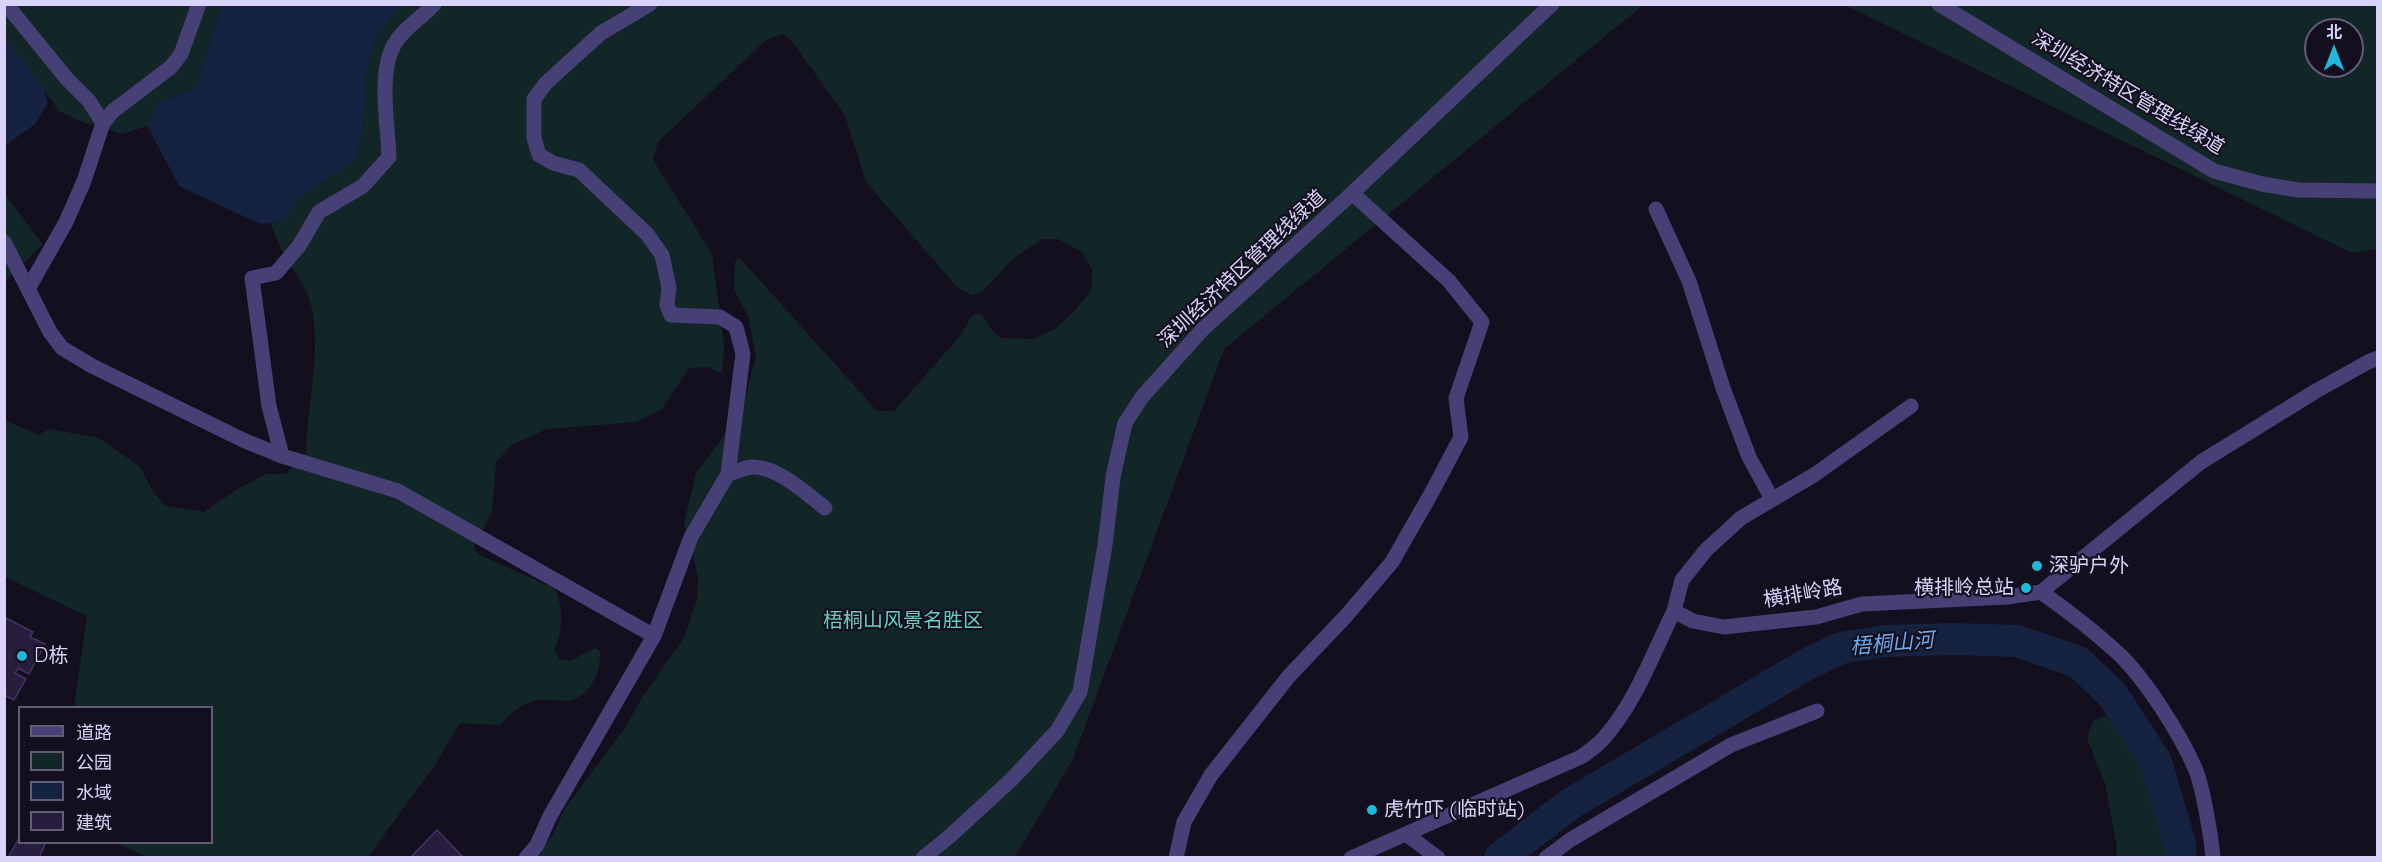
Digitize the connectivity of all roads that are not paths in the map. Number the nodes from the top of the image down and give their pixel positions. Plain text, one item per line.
1 (6, 4) edge
2 (199, 4) edge
3 (434, 4) edge
4 (650, 4) edge
5 (1552, 4) edge
6 (1939, 4) edge
7 (103, 123) junction
8 (2378, 191) edge
9 (1352, 193) junction
10 (1656, 209) dead end
11 (4, 242) edge
12 (28, 289) junction
13 (2378, 358) edge
14 (1911, 406) dead end
15 (282, 456) junction
16 (728, 474) junction
17 (1772, 499) junction
18 (825, 508) dead end
19 (2041, 592) junction
20 (1674, 611) junction
21 (654, 636) junction
22 (1817, 711) dead end
23 (1406, 834) junction
24 (1437, 857) edge
25 (526, 858) edge
26 (923, 858) edge
27 (1176, 858) edge
28 (1351, 858) edge
29 (1546, 858) edge
30 (2213, 858) edge

1 - 7 street
2 - 7 street
3 - 15 street
4 - 16 street
5 - 9 street, 深圳经济特区管理线绿道
6 - 8 street, 深圳经济特区管理线绿道
7 - 12 street
9 - 26 street, 深圳经济特区管理线绿道
9 - 27 street
10 - 17 street
11 - 12 street
12 - 15 street
13 - 19 street
14 - 17 street
15 - 21 street
16 - 18 street
16 - 21 street
17 - 20 street
19 - 20 street, 横排岭路
19 - 30 street
20 - 23 street
21 - 25 street
22 - 29 street
23 - 24 street
23 - 28 street

